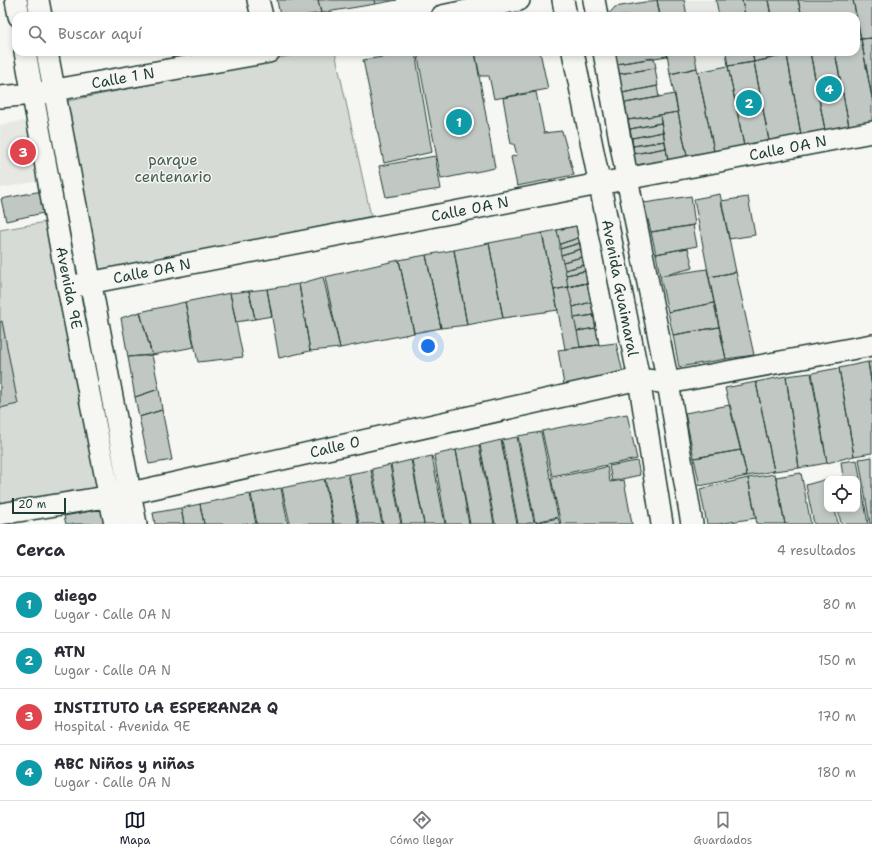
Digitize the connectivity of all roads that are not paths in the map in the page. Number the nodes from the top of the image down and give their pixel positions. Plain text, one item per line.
1 (16, 0) edge
2 (38, 0) edge
3 (258, 0) edge
4 (520, 0) edge
5 (563, 0) edge
6 (594, 0) edge
7 (18, 12) edge
8 (40, 12) edge
9 (261, 12) edge
10 (462, 12) edge
11 (565, 12) edge
12 (596, 12) edge
13 (27, 56) edge
14 (49, 56) edge
15 (246, 56) edge
16 (574, 56) edge
17 (605, 56) edge
18 (55, 90) junction
19 (33, 94) junction
20 (0, 97) edge
21 (872, 132) edge
22 (627, 178) junction
23 (599, 184) junction
24 (92, 283) junction
25 (68, 287) junction
26 (872, 345) edge
27 (639, 379) junction
28 (668, 383) junction
29 (131, 493) junction
30 (109, 496) junction
31 (0, 514) edge
32 (114, 524) edge
33 (136, 524) edge
34 (662, 524) edge
35 (692, 524) edge

1 - 7 street
2 - 8 street
3 - 9 street
4 - 10 street
5 - 11 street
6 - 12 street
13 - 19 street, Avenida 9E
14 - 18 street, Avenida 9E
15 - 18 street, Calle 1 N
16 - 23 street, Avenida Guaimaral
17 - 22 street, Avenida Guaimaral
18 - 19 street, Calle 1 N
18 - 24 street, Avenida 9E
19 - 20 street, Calle 1 N
19 - 25 street, Avenida 9E
21 - 22 street, Calle 0A N
22 - 23 street, Calle 0A N
22 - 28 street, Avenida Guaimaral
23 - 24 street, Calle 0A N
23 - 27 street, Avenida Guaimaral
24 - 25 street, Calle 0A N
24 - 29 street, Avenida 9E
25 - 30 street, Avenida 9E
26 - 28 street, Calle 0
27 - 28 street, Calle 0
27 - 29 street, Calle 0
27 - 34 street, Avenida Guaimaral
28 - 35 street, Avenida Guaimaral
29 - 30 street, Calle 0
29 - 33 street, Avenida 9E
30 - 31 street, Calle 0
30 - 32 street, Avenida 9E

